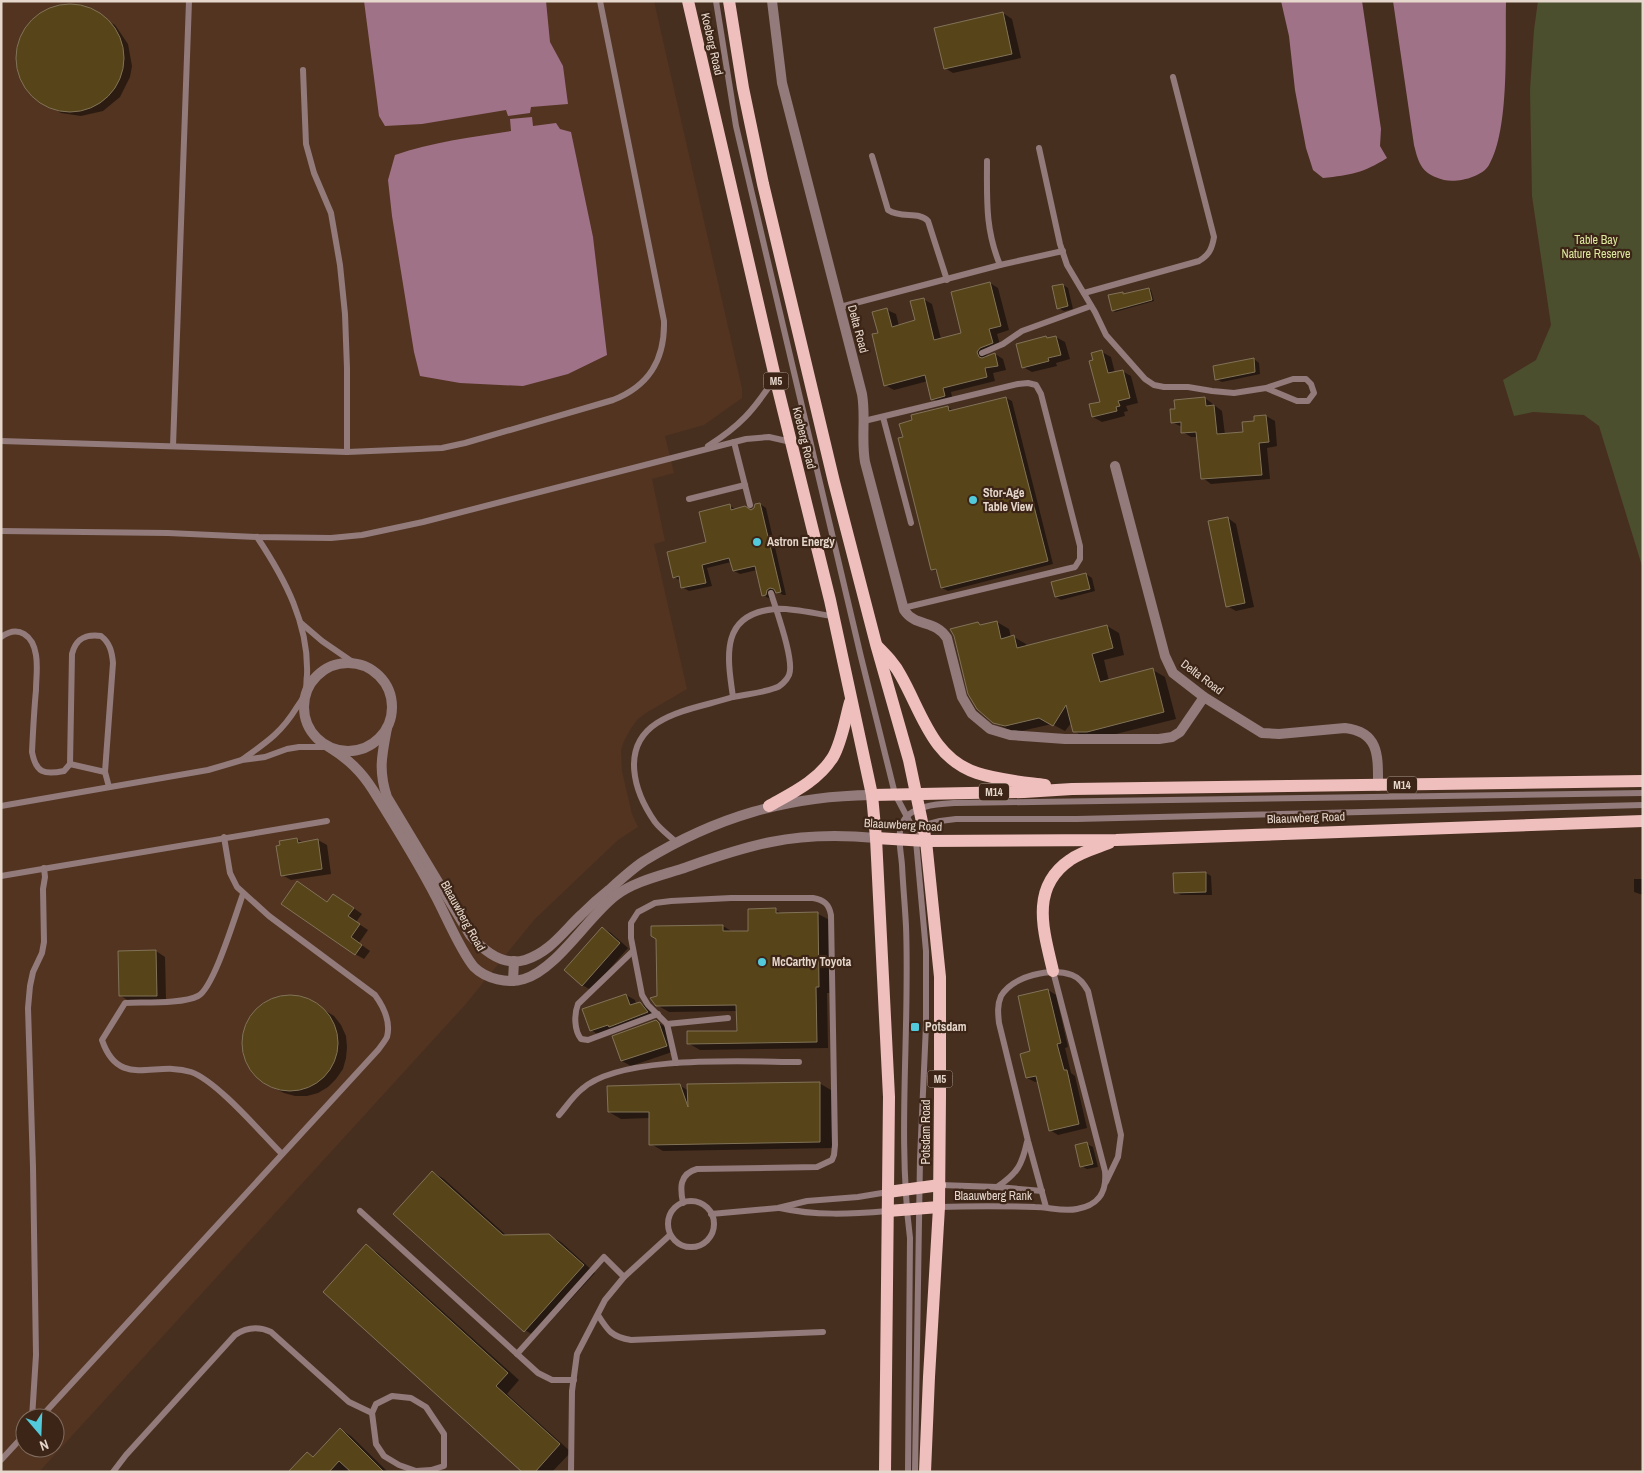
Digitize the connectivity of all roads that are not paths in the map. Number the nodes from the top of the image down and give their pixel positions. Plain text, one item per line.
1 (189, 1) edge
2 (600, 1) edge
3 (688, 1) edge
4 (716, 1) edge
5 (729, 1) edge
6 (772, 1) edge
7 (303, 70) dead end
8 (1173, 77) dead end
9 (1038, 148) dead end
10 (872, 156) dead end
11 (987, 161) dead end
12 (1062, 251) junction
13 (1000, 265) junction
14 (947, 280) junction
15 (1084, 293) junction
16 (1091, 306) junction
17 (840, 307) junction
18 (982, 353) dead end
19 (776, 377) junction
20 (1266, 388) junction
21 (883, 417) junction
22 (864, 421) junction
23 (1, 441) edge
24 (734, 442) junction
25 (791, 442) junction
26 (173, 446) junction
27 (703, 449) junction
28 (347, 452) junction
29 (1115, 466) dead end
30 (745, 486) junction
31 (689, 498) dead end
32 (750, 505) dead end
33 (911, 524) dead end
34 (1, 531) edge
35 (257, 538) junction
36 (771, 593) dead end
37 (776, 608) junction
38 (903, 608) junction
39 (832, 616) junction
40 (301, 623) junction
41 (1, 636) edge
42 (876, 644) junction
43 (354, 663) junction
44 (306, 693) junction
45 (733, 697) junction
46 (1204, 697) junction
47 (851, 698) junction
48 (387, 728) junction
49 (329, 747) junction
50 (242, 760) junction
51 (70, 764) junction
52 (105, 772) junction
53 (1643, 781) edge
54 (1378, 786) junction
55 (109, 787) junction
56 (1072, 788) junction
57 (1643, 793) edge
58 (896, 794) junction
59 (916, 794) junction
60 (872, 795) junction
61 (1, 806) edge
62 (769, 806) junction
63 (1643, 806) edge
64 (920, 809) junction
65 (907, 816) junction
66 (327, 821) dead end
67 (1643, 821) edge
68 (920, 835) junction
69 (224, 837) junction
70 (876, 838) junction
71 (900, 840) junction
72 (1116, 840) junction
73 (676, 844) junction
74 (44, 868) junction
75 (1, 876) edge
76 (243, 894) junction
77 (633, 951) junction
78 (514, 961) junction
79 (1053, 971) junction
80 (513, 981) junction
81 (658, 1014) junction
82 (728, 1018) dead end
83 (667, 1024) junction
84 (799, 1062) dead end
85 (676, 1063) junction
86 (559, 1115) dead end
87 (1028, 1141) junction
88 (282, 1154) junction
89 (1106, 1182) junction
90 (940, 1185) junction
91 (997, 1187) junction
92 (921, 1188) junction
93 (905, 1190) junction
94 (1042, 1191) junction
95 (888, 1192) junction
96 (683, 1203) junction
97 (939, 1207) junction
98 (1046, 1207) junction
99 (778, 1208) junction
100 (920, 1208) junction
101 (906, 1210) junction
102 (360, 1211) dead end
103 (888, 1211) junction
104 (711, 1214) junction
105 (670, 1235) junction
106 (624, 1277) junction
107 (598, 1315) junction
108 (823, 1332) dead end
109 (517, 1354) junction
110 (574, 1380) junction
111 (33, 1408) edge
112 (49, 1408) edge
113 (372, 1413) junction
114 (15, 1445) edge
115 (1, 1460) edge
116 (444, 1469) edge
117 (113, 1472) edge
118 (570, 1472) edge
119 (885, 1472) edge
120 (908, 1472) edge
121 (915, 1472) edge
122 (925, 1472) edge

1 - 26 lane
2 - 28 lane
3 - 19 main road, Koeberg Road / M5
4 - 58 lane
5 - 42 main road, Koeberg Road / M5
6 - 17 street, Delta Road
7 - 28 lane
8 - 15 lane
9 - 12 lane
10 - 14 lane
11 - 13 lane
12 - 13 lane
12 - 15 lane
13 - 14 lane
14 - 17 lane
15 - 16 lane
16 - 18 lane
16 - 20 lane
17 - 22 street, Delta Road
19 - 25 main road, Koeberg Road / M5
19 - 27 lane
20 - 20 lane
21 - 22 lane
21 - 33 lane
21 - 38 lane
22 - 38 street, Delta Road
23 - 26 lane
24 - 25 lane
24 - 27 lane
24 - 30 lane
25 - 39 main road, Koeberg Road / M5
26 - 28 lane
27 - 35 lane
29 - 46 street, Delta Road
30 - 31 lane
30 - 32 lane
34 - 35 lane
35 - 40 lane
36 - 37 lane
37 - 39 lane
37 - 45 lane
37 - 45 lane
38 - 46 street
39 - 47 main road, Koeberg Road / M5
40 - 43 lane
40 - 44 lane
41 - 51 lane
42 - 56 main road
42 - 59 main road, Koeberg Road / M5
43 - 44 street
43 - 48 street
44 - 49 street
44 - 50 lane
45 - 73 lane
46 - 54 street, Delta Road
47 - 60 main road, Koeberg Road / M5
47 - 62 main road
48 - 49 street
48 - 78 street, Blaauwberg Road
49 - 50 lane
49 - 80 street, Blaauwberg Road
50 - 55 lane
51 - 52 lane
51 - 52 lane
52 - 55 lane
53 - 54 main road, M14
54 - 56 main road, M14
55 - 61 lane
56 - 59 main road, M14
57 - 64 lane
58 - 59 main road, M14
58 - 60 main road, M14
58 - 65 lane
59 - 64 main road, Potsdam Road / M5
60 - 62 street
60 - 70 main road, M5
62 - 73 street
63 - 68 lane
64 - 65 lane
64 - 68 main road, Potsdam Road / M5
65 - 68 lane
65 - 71 lane
66 - 69 lane
67 - 72 main road, Blaauwberg Road
68 - 71 main road, Blaauwberg Road
68 - 72 main road, Blaauwberg Road
68 - 90 main road, Potsdam Road / M5
68 - 92 lane
69 - 74 lane
69 - 76 lane
70 - 71 main road, Blaauwberg Road
70 - 80 street, Blaauwberg Road
70 - 95 main road, M5
71 - 93 lane
72 - 79 main road
73 - 78 street
74 - 75 lane
74 - 111 lane
76 - 88 lane
76 - 88 lane
77 - 81 lane
77 - 81 lane
77 - 96 lane
78 - 80 street
79 - 87 lane
79 - 89 lane
79 - 89 lane, Blaauwberg Rank
81 - 83 lane
82 - 83 lane
83 - 85 lane
84 - 85 lane
85 - 86 lane
87 - 91 lane
87 - 94 lane
88 - 112 lane
89 - 98 lane, Blaauwberg Rank
90 - 91 lane, Blaauwberg Rank
90 - 92 main road
90 - 97 main road, Potsdam Road / M5
91 - 94 lane, Blaauwberg Rank
92 - 93 main road
92 - 100 lane
93 - 95 main road
93 - 101 lane
94 - 98 lane
95 - 99 lane
95 - 103 main road, M5
96 - 104 lane
96 - 105 lane
97 - 98 lane, Blaauwberg Rank
97 - 100 main road
97 - 122 main road, Potsdam Road / M5
99 - 103 lane
99 - 104 lane
100 - 101 main road
100 - 121 lane
101 - 103 main road
101 - 120 lane
102 - 109 lane
103 - 119 main road, M5
104 - 105 lane
105 - 106 lane
106 - 107 lane
106 - 109 lane
107 - 108 lane
107 - 110 lane
109 - 110 lane
110 - 118 lane
113 - 116 lane
113 - 116 lane
113 - 117 lane
114 - 115 lane

